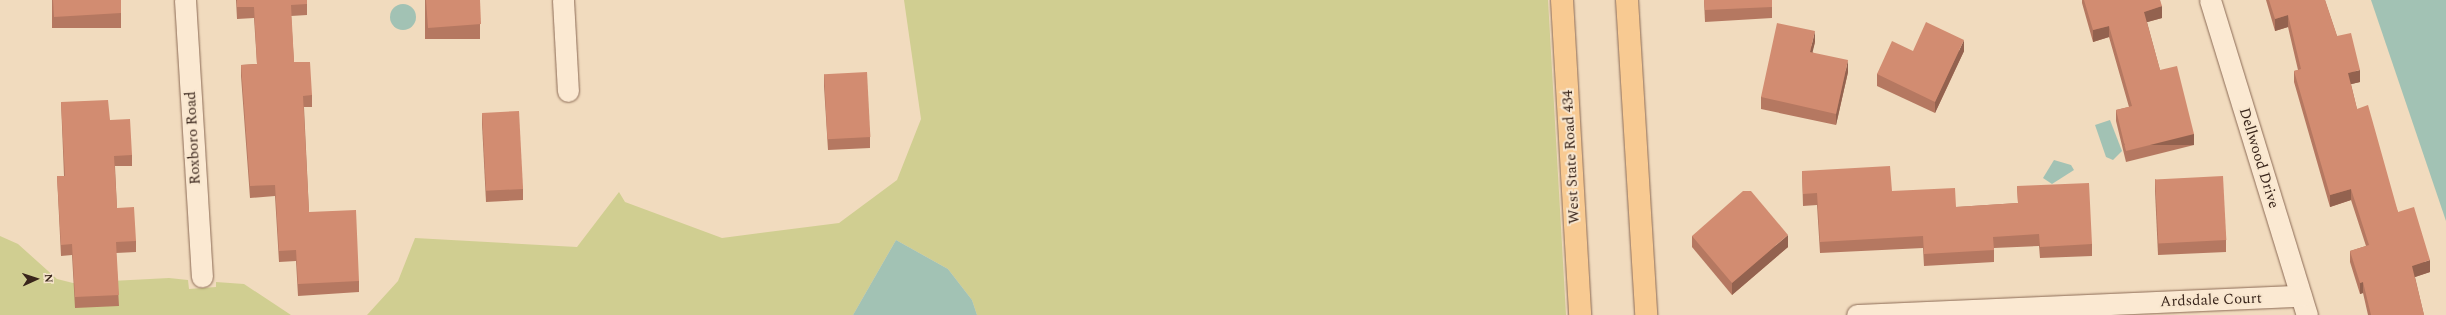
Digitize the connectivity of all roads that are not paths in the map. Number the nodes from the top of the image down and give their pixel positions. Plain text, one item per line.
1 (185, 0) edge
2 (562, 0) edge
3 (1562, 0) edge
4 (1627, 0) edge
5 (2210, 0) edge
6 (568, 91) dead end
7 (202, 276) dead end
8 (2304, 305) edge
9 (1580, 315) edge
10 (1646, 315) edge
11 (1857, 315) edge

1 - 7 street, Roxboro Road
2 - 6 street
3 - 9 main road, West State Road 434
4 - 10 main road
5 - 8 street, Dellwood Drive
8 - 11 street, Ardsdale Court

